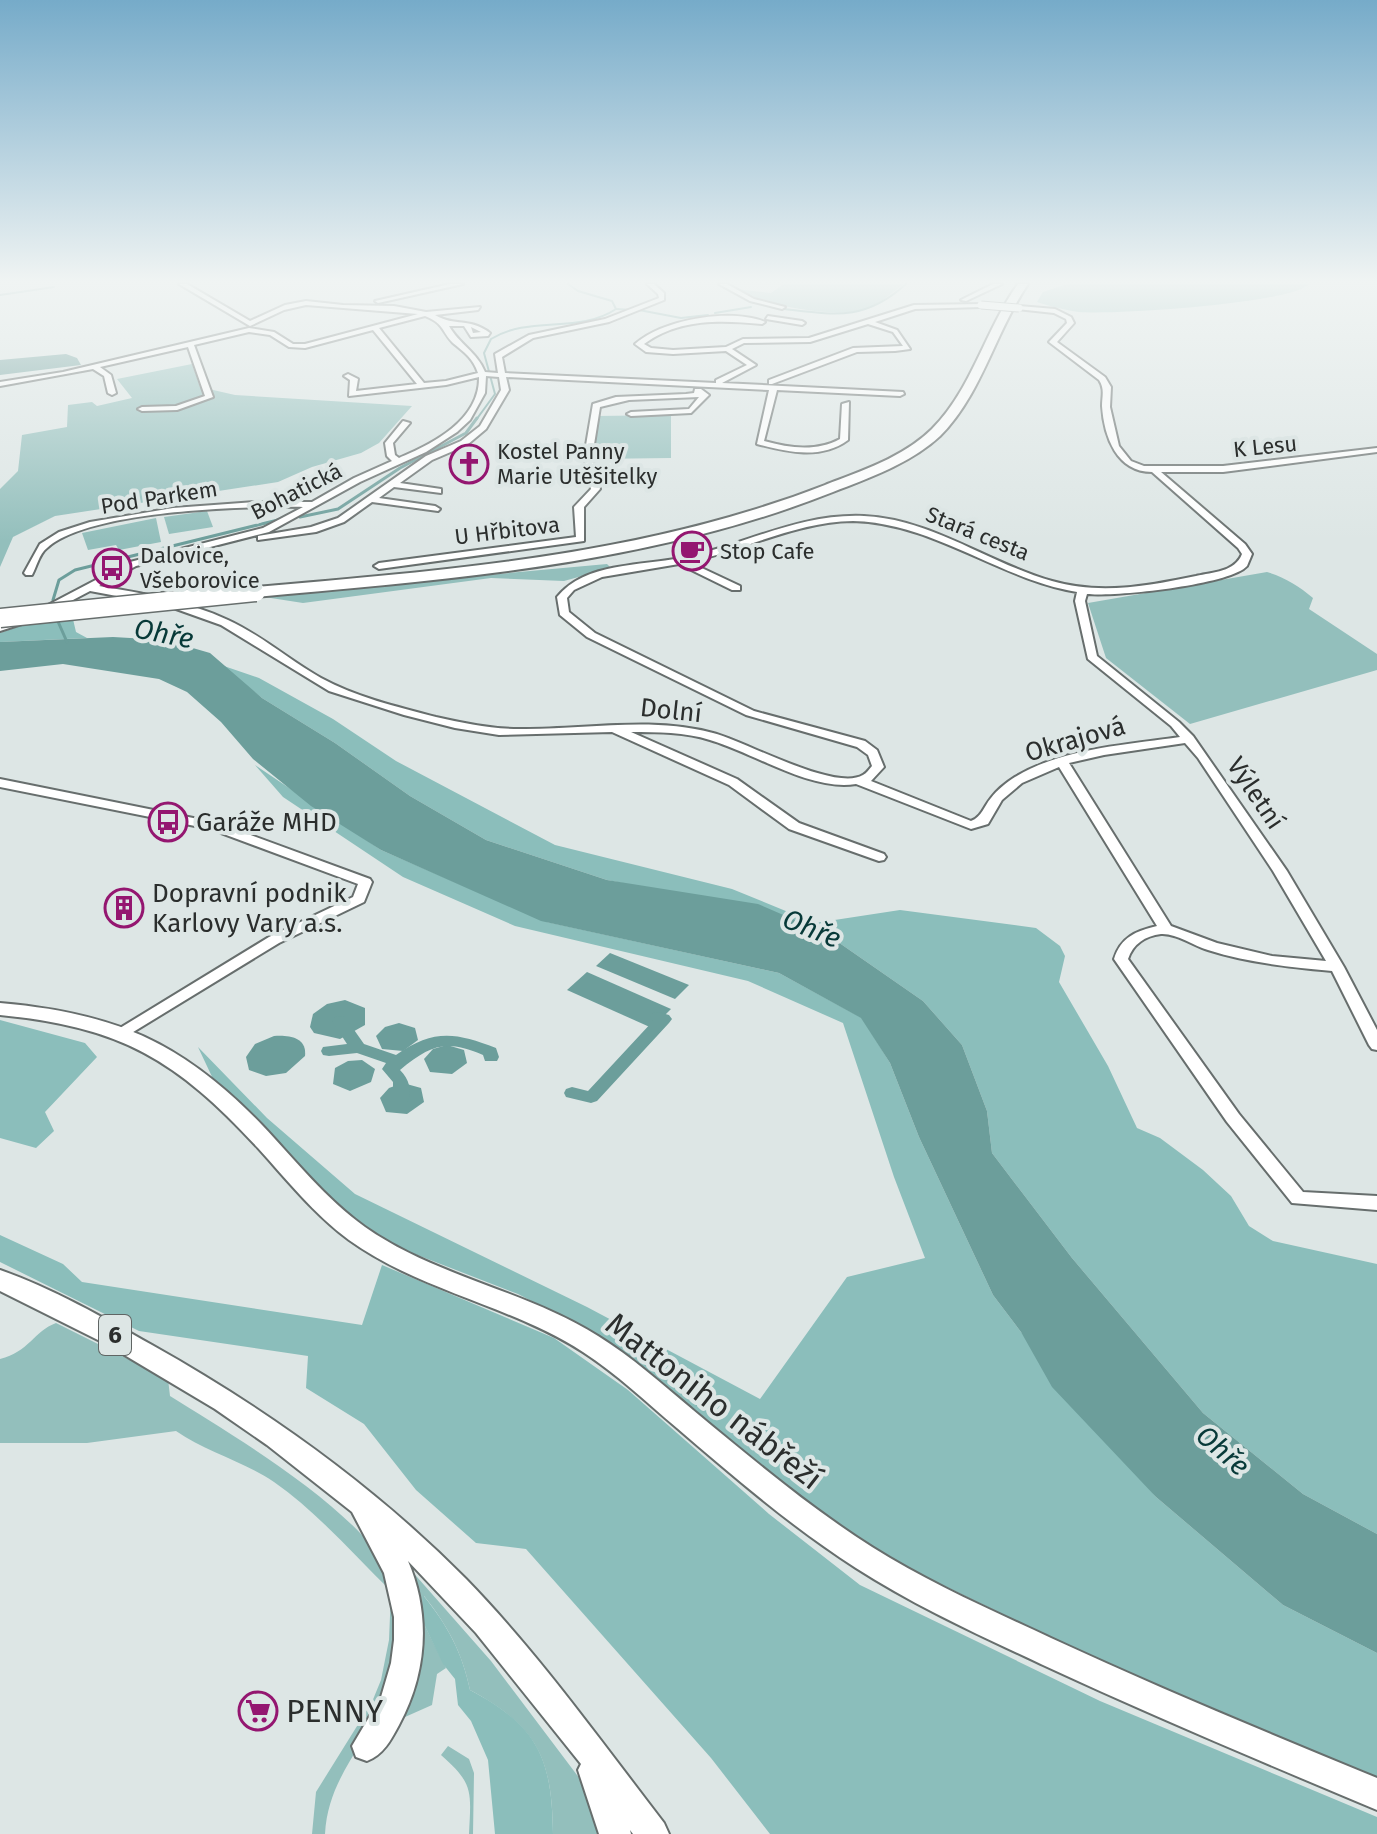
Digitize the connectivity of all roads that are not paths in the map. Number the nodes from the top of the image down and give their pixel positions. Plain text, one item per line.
1 (74, 370) edge
2 (99, 370) edge
3 (199, 370) edge
4 (409, 370) edge
5 (482, 370) edge
6 (499, 370) edge
7 (743, 370) edge
8 (807, 370) edge
9 (969, 370) edge
10 (980, 370) edge
11 (1092, 370) edge
12 (348, 376) dead end
13 (485, 377) junction
14 (500, 377) junction
15 (630, 382) junction
16 (0, 384) edge
17 (716, 384) junction
18 (422, 386) junction
19 (762, 386) junction
20 (774, 387) junction
21 (699, 392) junction
22 (112, 393) dead end
23 (900, 394) dead end
24 (846, 404) dead end
25 (142, 409) dead end
26 (631, 414) dead end
27 (406, 423) dead end
28 (1377, 450) edge
29 (397, 461) junction
30 (1156, 472) junction
31 (392, 484) junction
32 (438, 491) dead end
33 (811, 498) junction
34 (370, 499) junction
35 (316, 505) junction
36 (435, 509) dead end
37 (765, 524) dead end
38 (185, 552) junction
39 (613, 561) dead end
40 (680, 561) junction
41 (379, 566) dead end
42 (29, 573) dead end
43 (453, 573) junction
44 (569, 586) joint
45 (86, 587) junction
46 (736, 588) dead end
47 (256, 589) junction
48 (1083, 590) junction
49 (0, 611) edge
50 (0, 618) edge
51 (0, 628) edge
52 (608, 727) junction
53 (1189, 739) junction
54 (1062, 762) junction
55 (859, 781) junction
56 (0, 783) edge
57 (879, 857) dead end
58 (1166, 929) junction
59 (1337, 967) junction
60 (0, 1009) edge
61 (125, 1032) junction
62 (1377, 1045) edge
63 (1377, 1203) edge
64 (0, 1280) edge
65 (363, 1506) junction
66 (582, 1742) junction
67 (367, 1746) dead end
68 (1377, 1794) edge
69 (615, 1834) edge
70 (653, 1834) edge

1 - 16 street
2 - 22 street
3 - 25 street
4 - 18 street
5 - 13 street
6 - 14 street
7 - 17 street
8 - 19 street
9 - 47 highway
10 - 33 highway
11 - 30 street, bridge
12 - 18 street
13 - 14 street
13 - 18 street
13 - 29 street, Bohatická
14 - 15 street
14 - 31 street
15 - 17 street
15 - 21 street
17 - 19 street
17 - 21 street
19 - 20 street
20 - 23 street
20 - 24 street
21 - 26 street
21 - 41 street, U Hřbitova
27 - 29 street
28 - 30 street, K Lesu
29 - 35 street, Bohatická
30 - 48 street, Stará cesta
31 - 32 street
31 - 34 street
33 - 37 highway
33 - 43 highway
34 - 36 street
34 - 38 street
35 - 38 street, Bohatická
35 - 42 street, Pod Parkem
38 - 45 street, Bohatická
39 - 43 highway
40 - 44 street, Stará cesta
40 - 46 street
40 - 48 street, Stará cesta
43 - 47 highway
44 - 55 street, Dolní
45 - 51 street, Bohatická
45 - 52 street, Dolní
47 - 49 highway
47 - 50 highway, bridge
48 - 53 street, Výletní
52 - 55 street, Dolní
52 - 57 street
53 - 54 street, Okrajová
53 - 59 street, Výletní
54 - 55 street, Okrajová
54 - 58 street
56 - 61 street
58 - 59 street
58 - 63 street
59 - 62 street, Výletní
60 - 61 main road, Mattoniho nábřeží
61 - 68 main road, Mattoniho nábřeží
64 - 65 main road, 6
65 - 66 main road, 6
65 - 67 main road
66 - 69 main road
66 - 70 main road, 6

